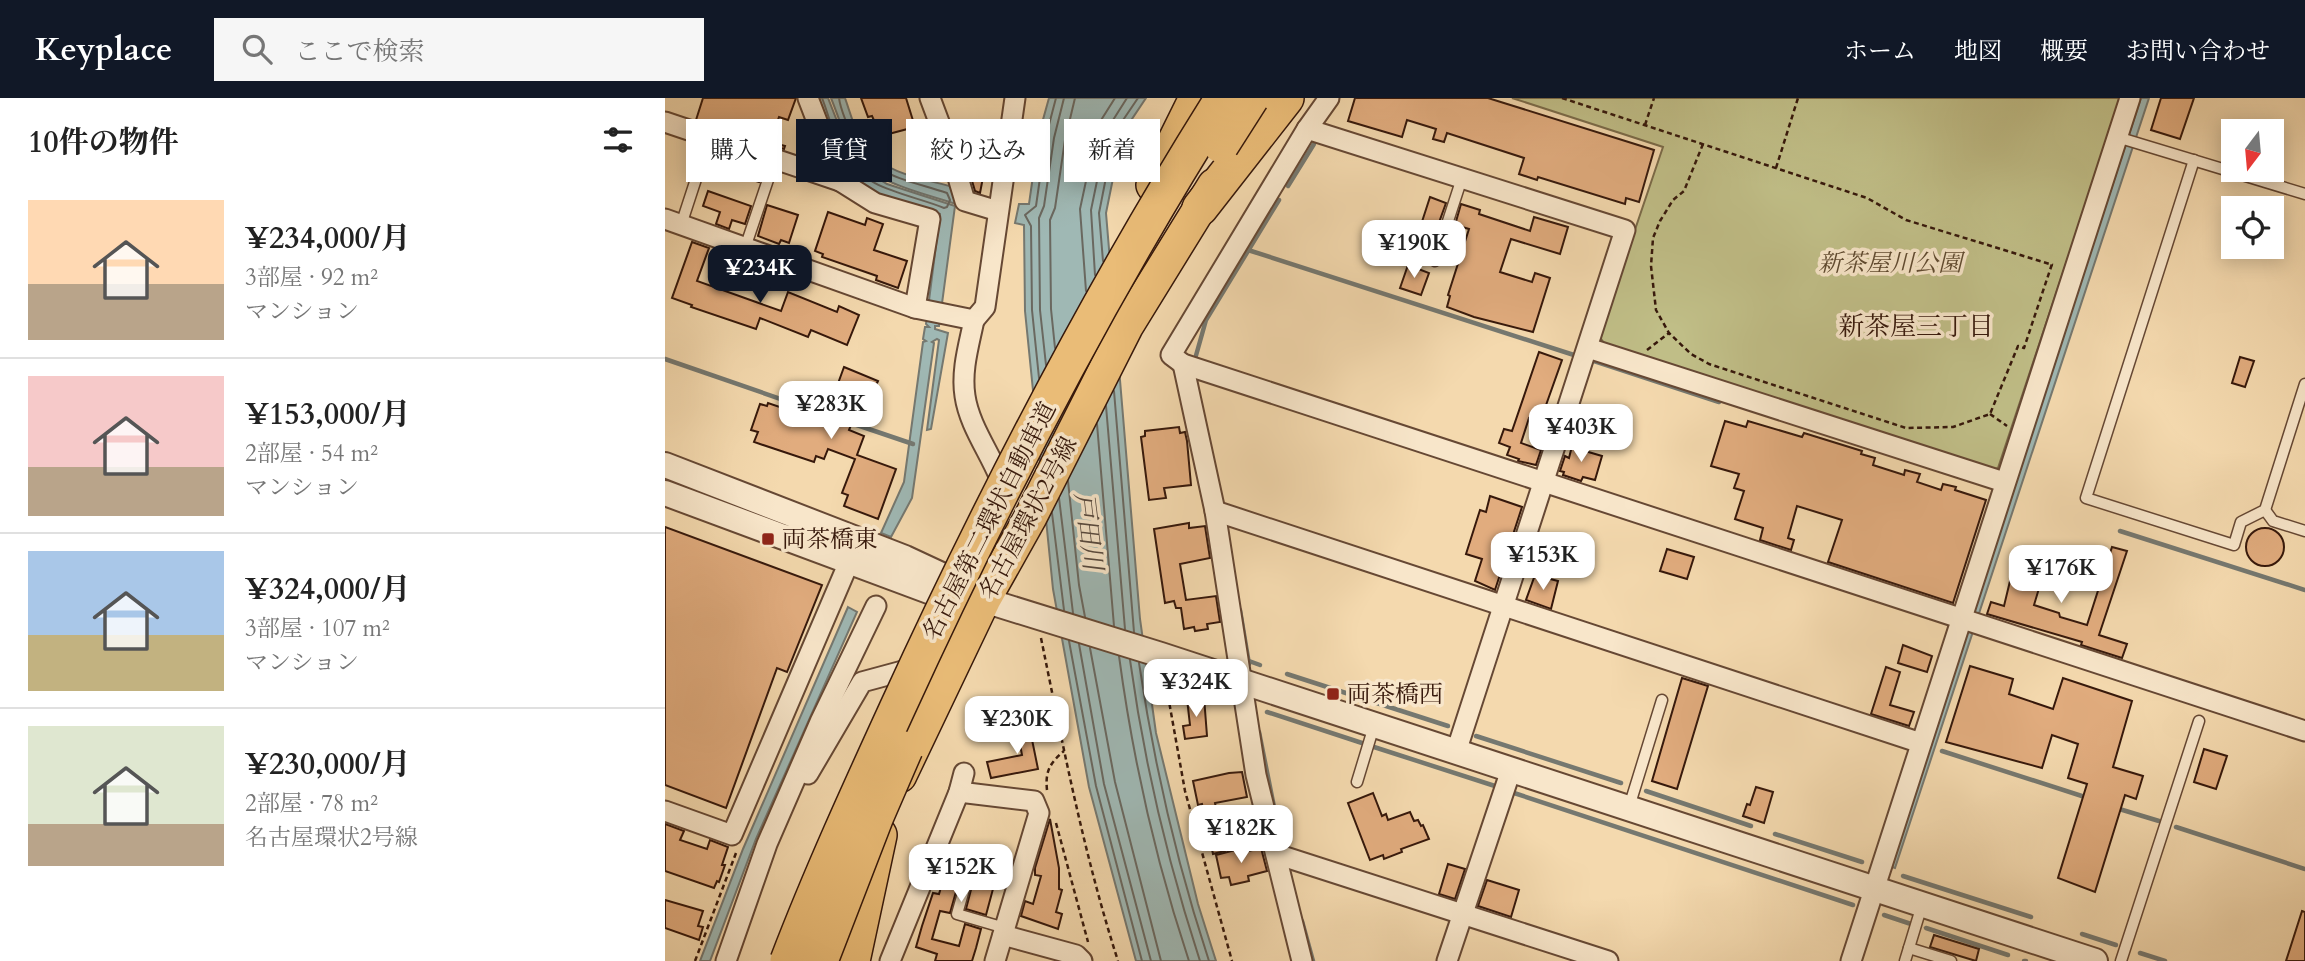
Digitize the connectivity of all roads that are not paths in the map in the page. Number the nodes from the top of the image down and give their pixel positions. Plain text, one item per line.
1 (808, 98) edge
2 (930, 98) edge
3 (1015, 98) edge
4 (1197, 98) edge
5 (1209, 98) edge
6 (1223, 98) edge
7 (1251, 98) edge
8 (1268, 98) edge
9 (1286, 98) edge
10 (1329, 98) edge
11 (2130, 98) edge
12 (816, 119) edge
13 (665, 122) edge
14 (686, 129) edge
15 (1307, 129) junction
16 (2121, 138) junction
17 (2194, 160) junction
18 (1462, 178) junction
19 (694, 182) edge
20 (767, 182) edge
21 (842, 182) edge
22 (1153, 188) junction
23 (2305, 194) edge
24 (1200, 208) junction
25 (998, 211) junction
26 (673, 222) edge
27 (745, 248) junction
28 (1435, 261) dead end
29 (915, 307) junction
30 (974, 320) junction
31 (1587, 348) junction
32 (1183, 364) junction
33 (2305, 384) edge
34 (665, 465) edge
35 (1005, 466) junction
36 (1544, 482) junction
37 (2004, 482) junction
38 (665, 494) edge
39 (2265, 510) junction
40 (1215, 511) junction
41 (2305, 531) edge
42 (849, 562) junction
43 (946, 587) junction
44 (984, 600) junction
45 (876, 606) dead end
46 (1503, 606) junction
47 (1968, 621) junction
48 (909, 669) junction
49 (1240, 681) junction
50 (1662, 700) dead end
51 (2199, 721) dead end
52 (1375, 725) junction
53 (2305, 731) edge
54 (1921, 743) junction
55 (1456, 752) junction
56 (1511, 770) junction
57 (1357, 782) dead end
58 (1628, 808) junction
59 (665, 811) edge
60 (879, 835) junction
61 (767, 844) junction
62 (1276, 854) junction
63 (967, 880) dead end
64 (1874, 888) junction
65 (1923, 904) junction
66 (1463, 914) junction
67 (1004, 932) junction
68 (1909, 948) junction
69 (1085, 954) edge
70 (726, 961) edge
71 (776, 961) edge
72 (788, 961) edge
73 (820, 961) edge
74 (835, 961) edge
75 (852, 961) edge
76 (890, 961) edge
77 (995, 961) edge
78 (1302, 961) edge
79 (1447, 961) edge
80 (1608, 961) edge
81 (1851, 961) edge
82 (1905, 961) edge
83 (1951, 961) edge
84 (2095, 961) edge
85 (2121, 961) edge

1 - 12 street
2 - 25 street
3 - 25 street
4 - 22 highway
5 - 22 highway, 名古屋環状2号線
6 - 72 highway, 名古屋第二環状自動車道, bridge
7 - 73 highway, 名古屋第二環状自動車道, bridge
8 - 24 highway, 名古屋環状2号線
9 - 24 highway
10 - 15 street
11 - 16 street
13 - 14 street
15 - 18 street
15 - 32 street
16 - 17 lane
16 - 37 street
17 - 23 lane
17 - 39 lane
18 - 28 lane
18 - 31 street
19 - 26 lane
20 - 27 lane
21 - 29 street
22 - 35 highway, 名古屋環状2号線
24 - 44 highway, 名古屋環状2号線
25 - 30 street
26 - 27 street
27 - 29 street
29 - 30 street
30 - 35 street
31 - 36 street
31 - 37 street
32 - 36 street
32 - 40 street
33 - 39 lane
34 - 43 street
35 - 43 highway, 名古屋環状2号線
36 - 46 street
36 - 47 street
37 - 47 street
38 - 42 street
39 - 41 lane
40 - 46 street
40 - 49 street
42 - 43 street
42 - 59 street
43 - 44 street
43 - 48 highway, 名古屋環状2号線
44 - 49 street
44 - 60 highway, 名古屋環状2号線
45 - 61 street
46 - 54 street
46 - 55 street
47 - 53 street
47 - 54 street
48 - 61 street
48 - 71 highway, 名古屋環状2号線
49 - 52 street
49 - 62 street
50 - 58 lane
51 - 85 lane
52 - 55 street
52 - 57 lane
54 - 64 street
55 - 56 street
56 - 58 street
56 - 66 street
58 - 64 street
60 - 74 highway, 名古屋環状2号線
60 - 75 highway
61 - 70 street
62 - 66 street
62 - 78 street
63 - 67 lane
64 - 65 street
64 - 81 street
65 - 68 lane
65 - 84 street
66 - 79 street
66 - 80 street
67 - 69 street
67 - 76 street
67 - 77 street
68 - 82 lane
68 - 83 lane

